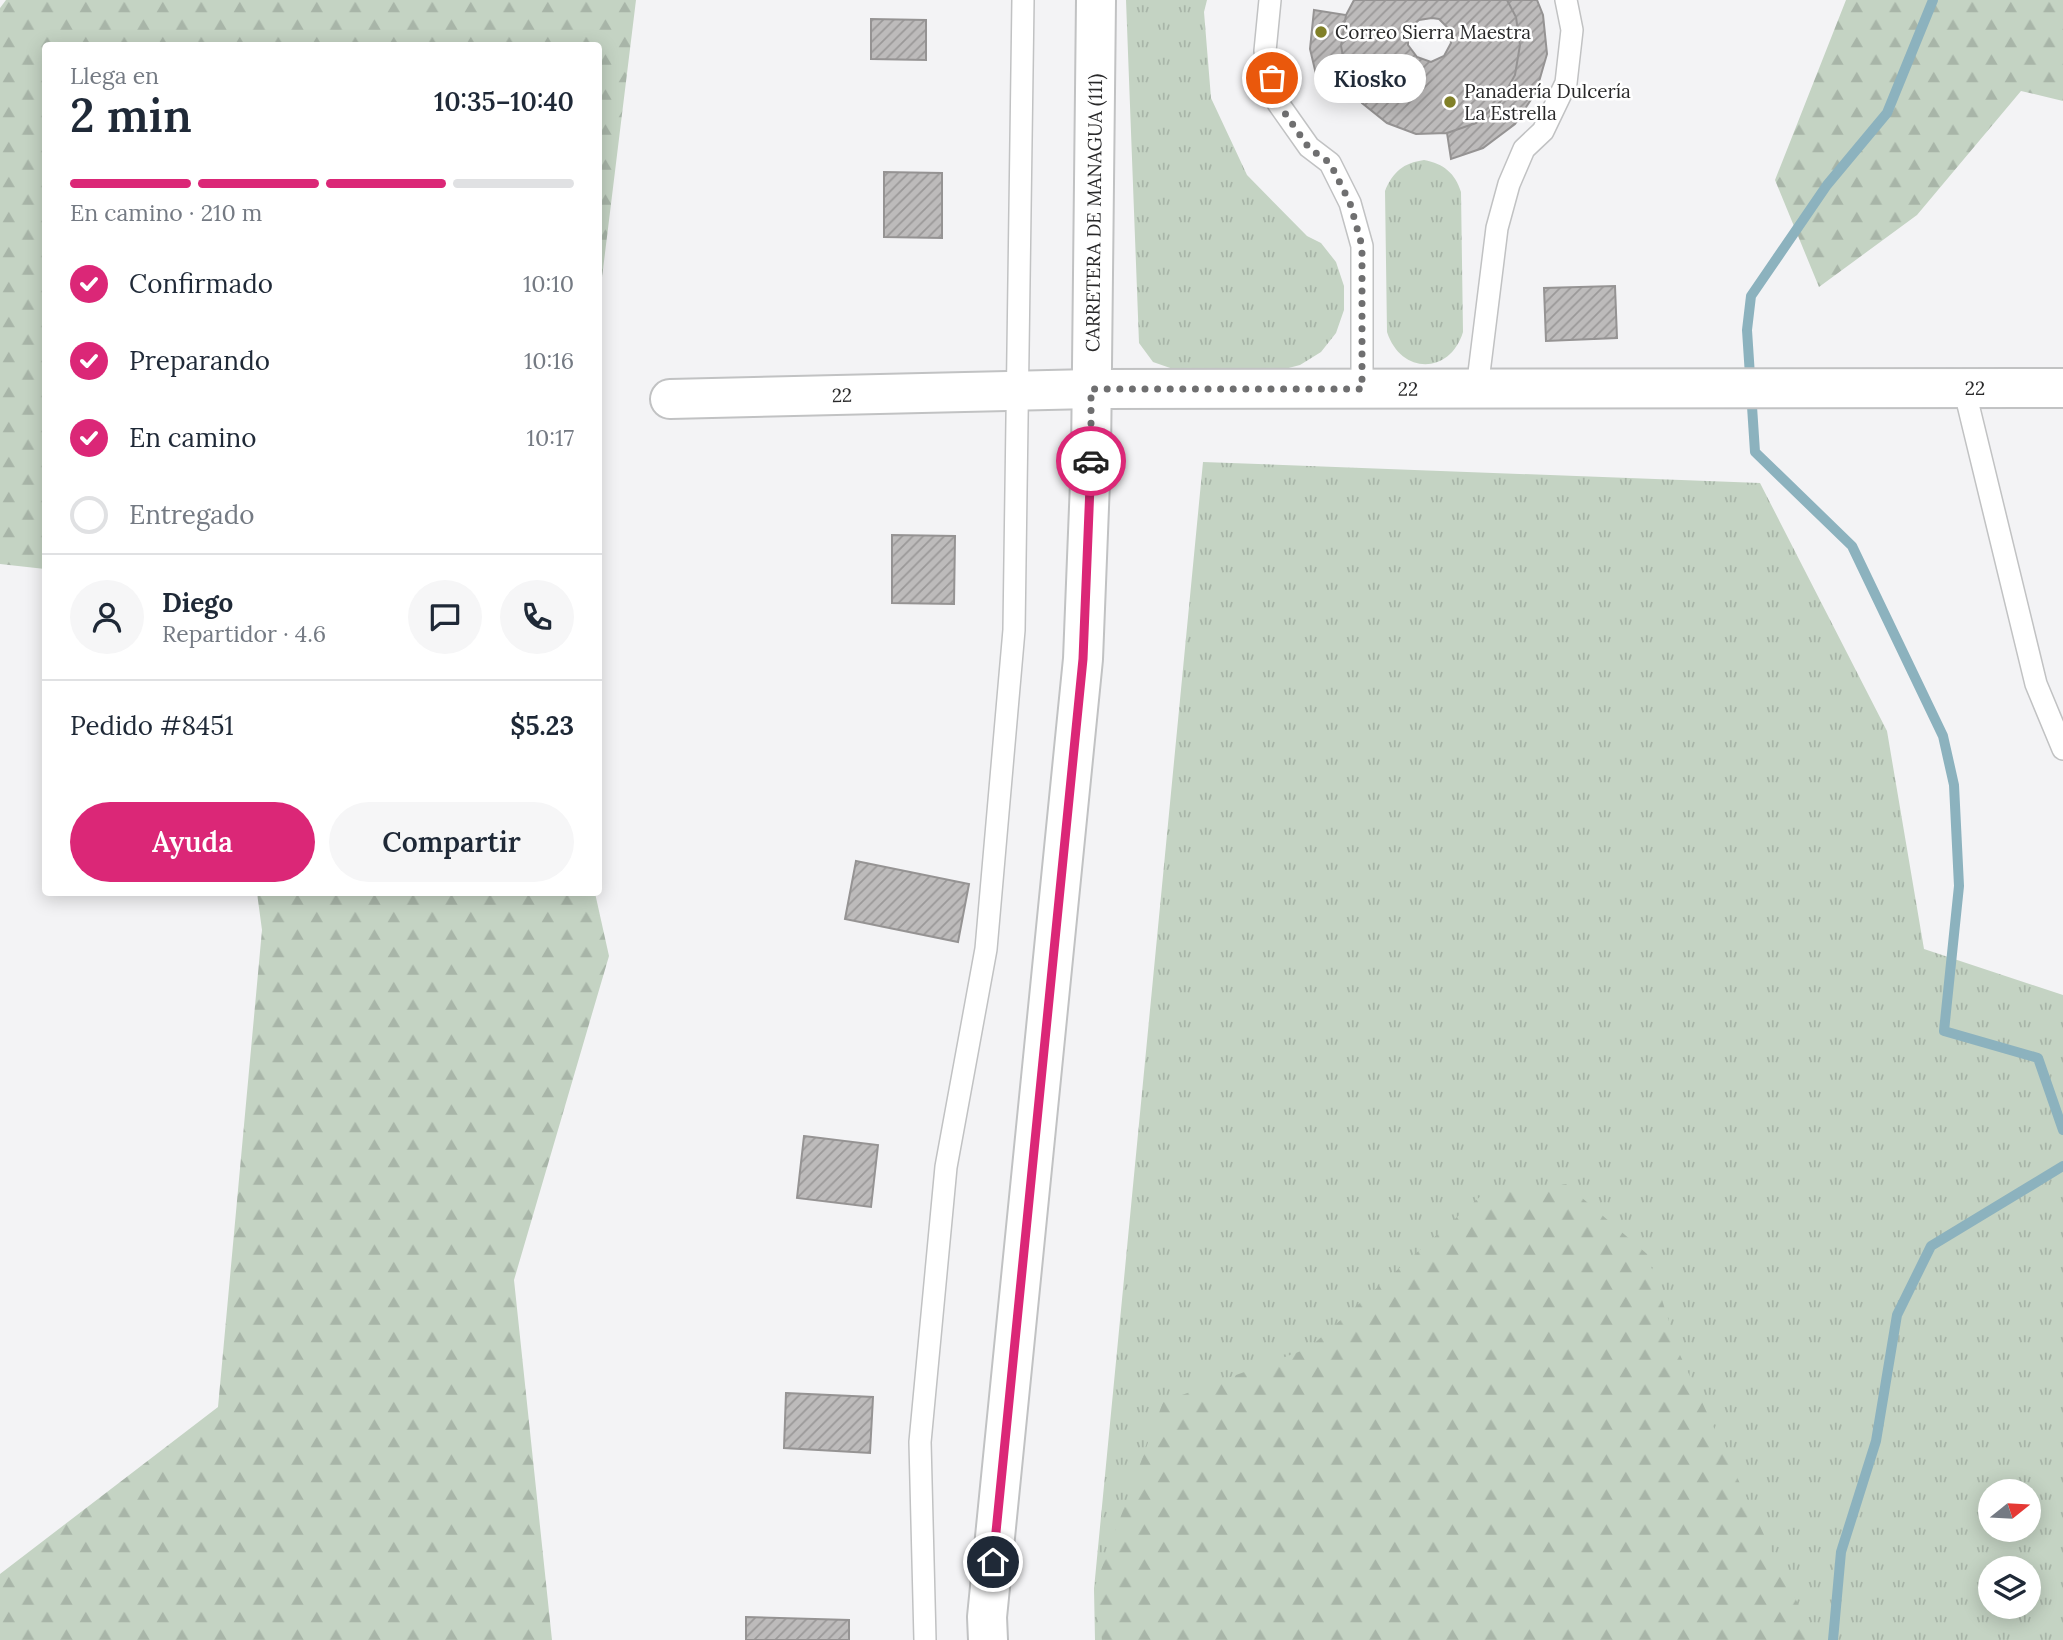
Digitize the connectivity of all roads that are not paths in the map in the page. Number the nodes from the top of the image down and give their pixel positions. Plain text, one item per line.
1 (1023, 0) edge
2 (1096, 0) edge
3 (1270, 0) edge
4 (1566, 0) edge
5 (2063, 387) edge
6 (1964, 388) junction
7 (1091, 389) junction
8 (1362, 389) junction
9 (1477, 389) junction
10 (1019, 391) junction
11 (670, 399) dead end
12 (2063, 749) edge
13 (925, 1640) edge
14 (988, 1640) edge

1 - 10 lane
2 - 7 main road, CARRETERA DE MANAGUA (111)
3 - 8 lane
4 - 9 lane
5 - 6 main road, 22
6 - 9 main road, 22
6 - 12 lane
7 - 8 main road, 22
7 - 10 main road, 22
7 - 14 main road, CARRETERA DE MANAGUA (111)
8 - 9 main road, 22
10 - 11 main road, 22
10 - 13 lane

